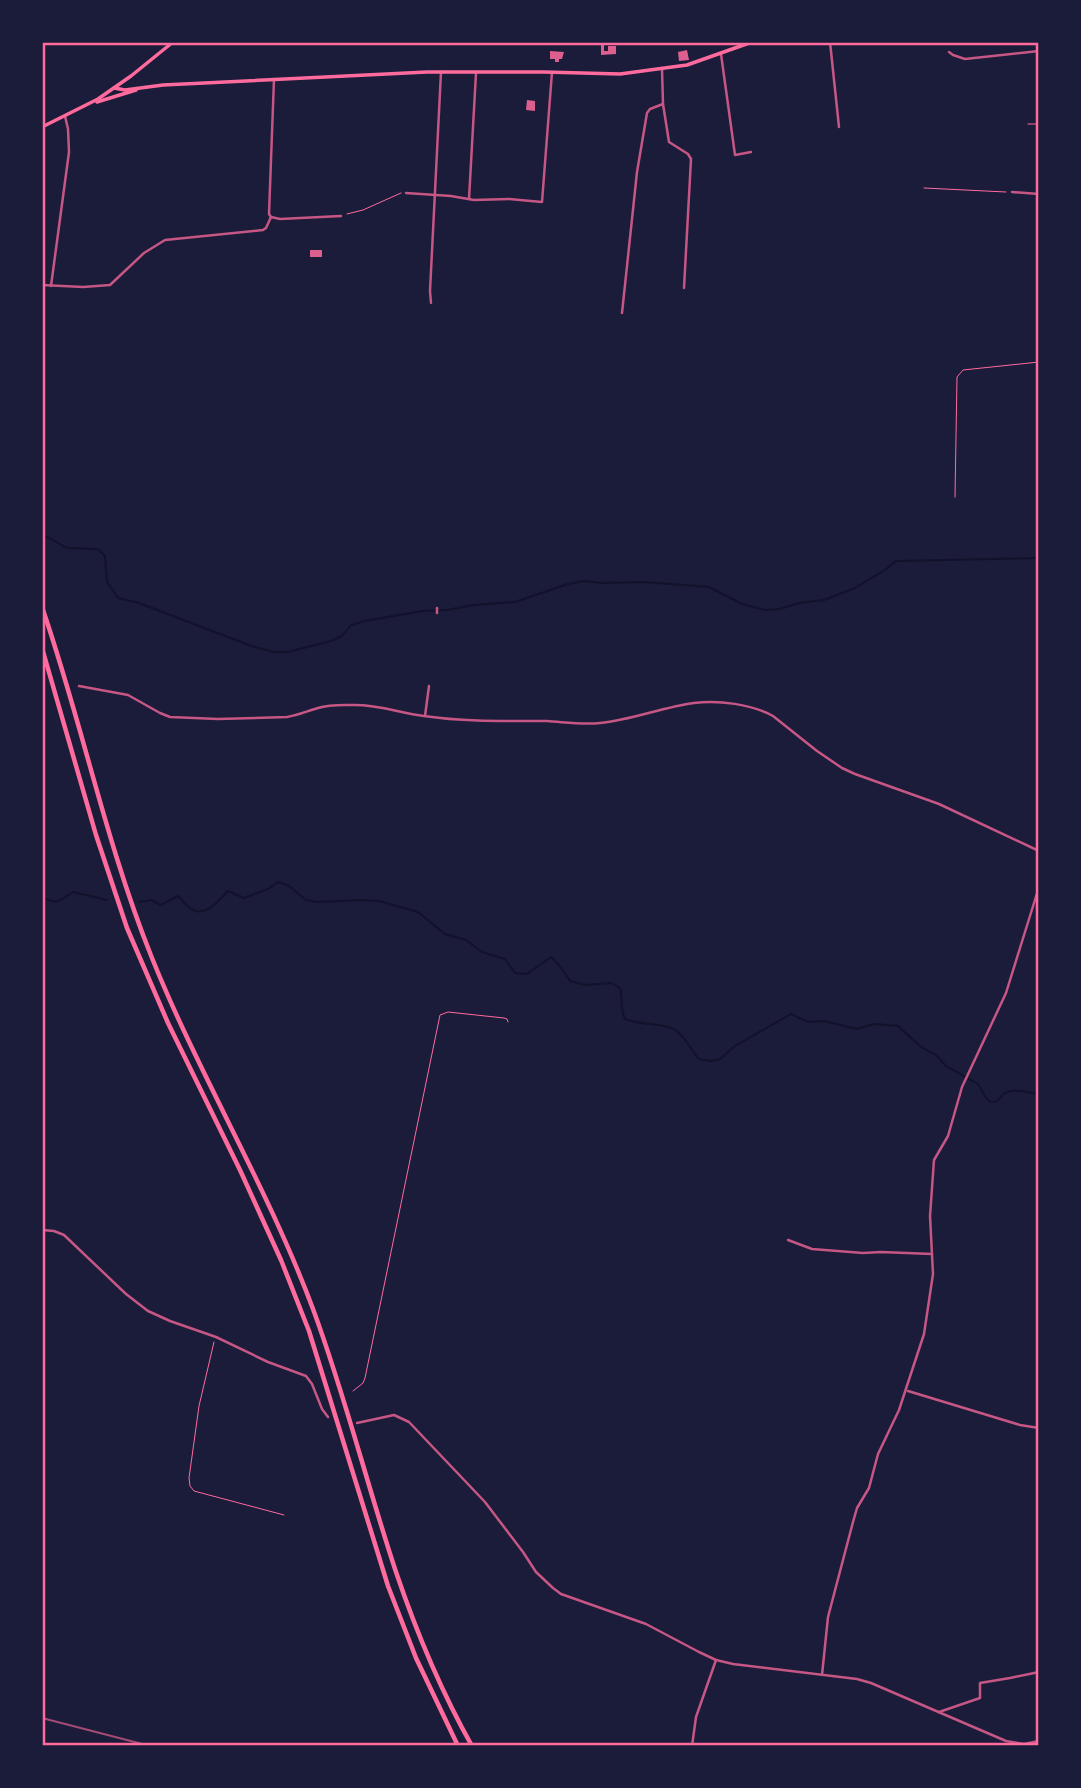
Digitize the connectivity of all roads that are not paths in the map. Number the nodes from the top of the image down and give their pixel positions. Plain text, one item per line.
1 (173, 42) edge
2 (752, 42) edge
3 (830, 42) edge
4 (949, 51) dead end
5 (1039, 51) edge
6 (721, 54) junction
7 (662, 69) junction
8 (441, 72) junction
9 (476, 72) junction
10 (552, 72) junction
11 (275, 79) junction
12 (126, 80) junction
13 (149, 87) junction
14 (114, 89) junction
15 (131, 89) junction
16 (663, 104) junction
17 (88, 105) junction
18 (65, 116) junction
19 (42, 127) edge
20 (839, 127) dead end
21 (751, 152) dead end
22 (1012, 192) road end
23 (406, 193) road end
24 (434, 194) junction
25 (1039, 194) edge
26 (469, 199) junction
27 (341, 216) road end
28 (271, 217) junction
29 (42, 285) edge
30 (51, 286) junction
31 (684, 288) dead end
32 (431, 303) dead end
33 (622, 313) dead end
34 (42, 607) edge
35 (42, 648) edge
36 (429, 685) dead end
37 (79, 686) dead end
38 (425, 716) junction
39 (1039, 851) edge
40 (1039, 887) edge
41 (42, 1230) edge
42 (788, 1240) dead end
43 (932, 1254) junction
44 (906, 1391) junction
45 (328, 1417) dead end
46 (357, 1423) dead end
47 (1039, 1428) edge
48 (716, 1660) junction
49 (1039, 1672) edge
50 (822, 1675) junction
51 (937, 1712) junction
52 (1039, 1741) edge
53 (458, 1746) edge
54 (472, 1746) edge
55 (692, 1746) edge

1 - 12 main road
2 - 6 main road
3 - 20 street
4 - 5 street
6 - 7 main road
6 - 21 street
7 - 10 main road
7 - 16 street
8 - 9 main road
8 - 11 main road
8 - 24 street
9 - 10 main road
9 - 26 street
10 - 26 street
11 - 13 main road
11 - 28 street
12 - 14 main road
12 - 15 main road
13 - 15 main road
13 - 17 main road
14 - 15 main road
14 - 17 main road
16 - 31 street
16 - 33 street
17 - 18 main road
18 - 19 main road
18 - 30 street
22 - 25 street
23 - 24 street
24 - 26 street
24 - 32 street
27 - 28 street
28 - 30 street
29 - 30 street
34 - 54 highway
35 - 53 highway
36 - 38 street
37 - 38 street
38 - 39 street
40 - 43 street
41 - 45 street
42 - 43 street
43 - 44 street
44 - 47 street
44 - 50 street
46 - 48 street
48 - 50 street
48 - 55 street
49 - 51 street
50 - 51 street
51 - 52 street

